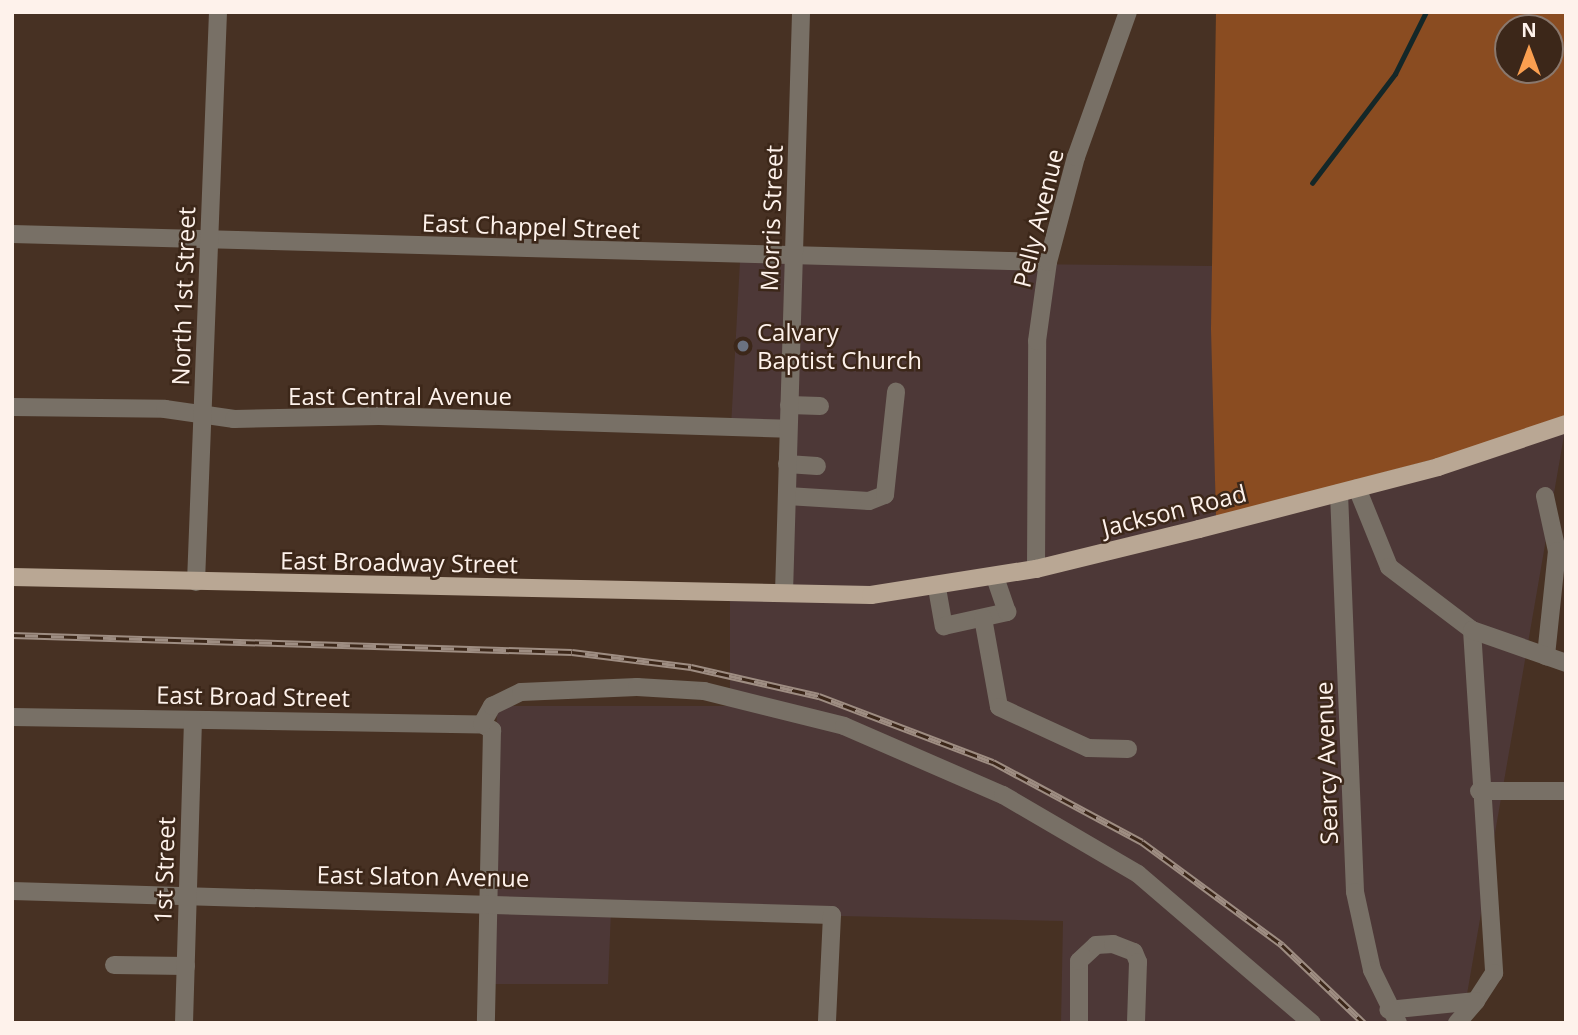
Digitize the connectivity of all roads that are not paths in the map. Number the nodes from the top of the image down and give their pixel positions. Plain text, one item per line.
1 (218, 12) edge
2 (801, 12) edge
3 (1128, 12) edge
4 (12, 233) edge
5 (210, 241) junction
6 (795, 258) junction
7 (1048, 262) junction
8 (896, 392) dead end
9 (789, 405) junction
10 (820, 406) dead end
11 (12, 407) edge
12 (204, 415) junction
13 (1566, 424) edge
14 (788, 429) junction
15 (787, 464) junction
16 (817, 466) dead end
17 (1357, 488) junction
18 (1339, 494) junction
19 (787, 496) junction
20 (1545, 496) dead end
21 (1036, 569) junction
22 (12, 577) edge
23 (995, 577) junction
24 (196, 582) junction
25 (937, 588) junction
26 (784, 593) junction
27 (983, 618) junction
28 (1472, 630) junction
29 (1546, 656) junction
30 (1566, 663) edge
31 (12, 717) edge
32 (194, 720) junction
33 (487, 727) junction
34 (1128, 749) dead end
35 (1479, 791) junction
36 (1566, 791) edge
37 (12, 891) edge
38 (187, 895) junction
39 (490, 902) junction
40 (114, 965) dead end
41 (186, 966) junction
42 (1476, 1001) junction
43 (1393, 1016) edge
44 (184, 1023) edge
45 (486, 1023) edge
46 (827, 1023) edge
47 (1079, 1023) edge
48 (1136, 1023) edge
49 (1312, 1023) edge
50 (1457, 1023) edge

1 - 5 street, North 1st Street
2 - 6 street, Morris Street
3 - 7 street, Pelly Avenue
4 - 5 street, East Chappel Street
5 - 6 street, East Chappel Street
5 - 12 street, North 1st Street
6 - 7 street, East Chappel Street
6 - 9 street, Morris Street
7 - 21 street, Pelly Avenue
8 - 19 street
9 - 10 street
9 - 14 street, Morris Street
11 - 12 street, East Central Avenue
12 - 14 street, East Central Avenue
12 - 24 street, North 1st Street
13 - 17 main road, Jackson Road
14 - 15 street, Morris Street
15 - 16 street
15 - 19 street, Morris Street
17 - 18 main road, Jackson Road
17 - 28 street
18 - 21 main road, Jackson Road
18 - 43 street, Searcy Avenue
19 - 26 street, Morris Street
20 - 29 street
21 - 23 main road, Jackson Road
22 - 24 main road, East Broadway Street
23 - 25 main road, Jackson Road
23 - 27 street
24 - 26 main road, East Broadway Street
25 - 26 main road, Jackson Road
25 - 27 street
27 - 34 street
28 - 29 street
28 - 35 street
29 - 30 street
31 - 32 street, East Broad Street
32 - 33 street, East Broad Street
32 - 38 street, 1st Street
33 - 39 street
33 - 49 street
35 - 36 street
35 - 42 street
37 - 38 street, East Slaton Avenue
38 - 39 street, East Slaton Avenue
38 - 41 street, 1st Street
39 - 45 street
39 - 46 street, East Slaton Avenue
40 - 41 street
41 - 44 street, 1st Street
42 - 43 street
42 - 50 street
47 - 48 street

